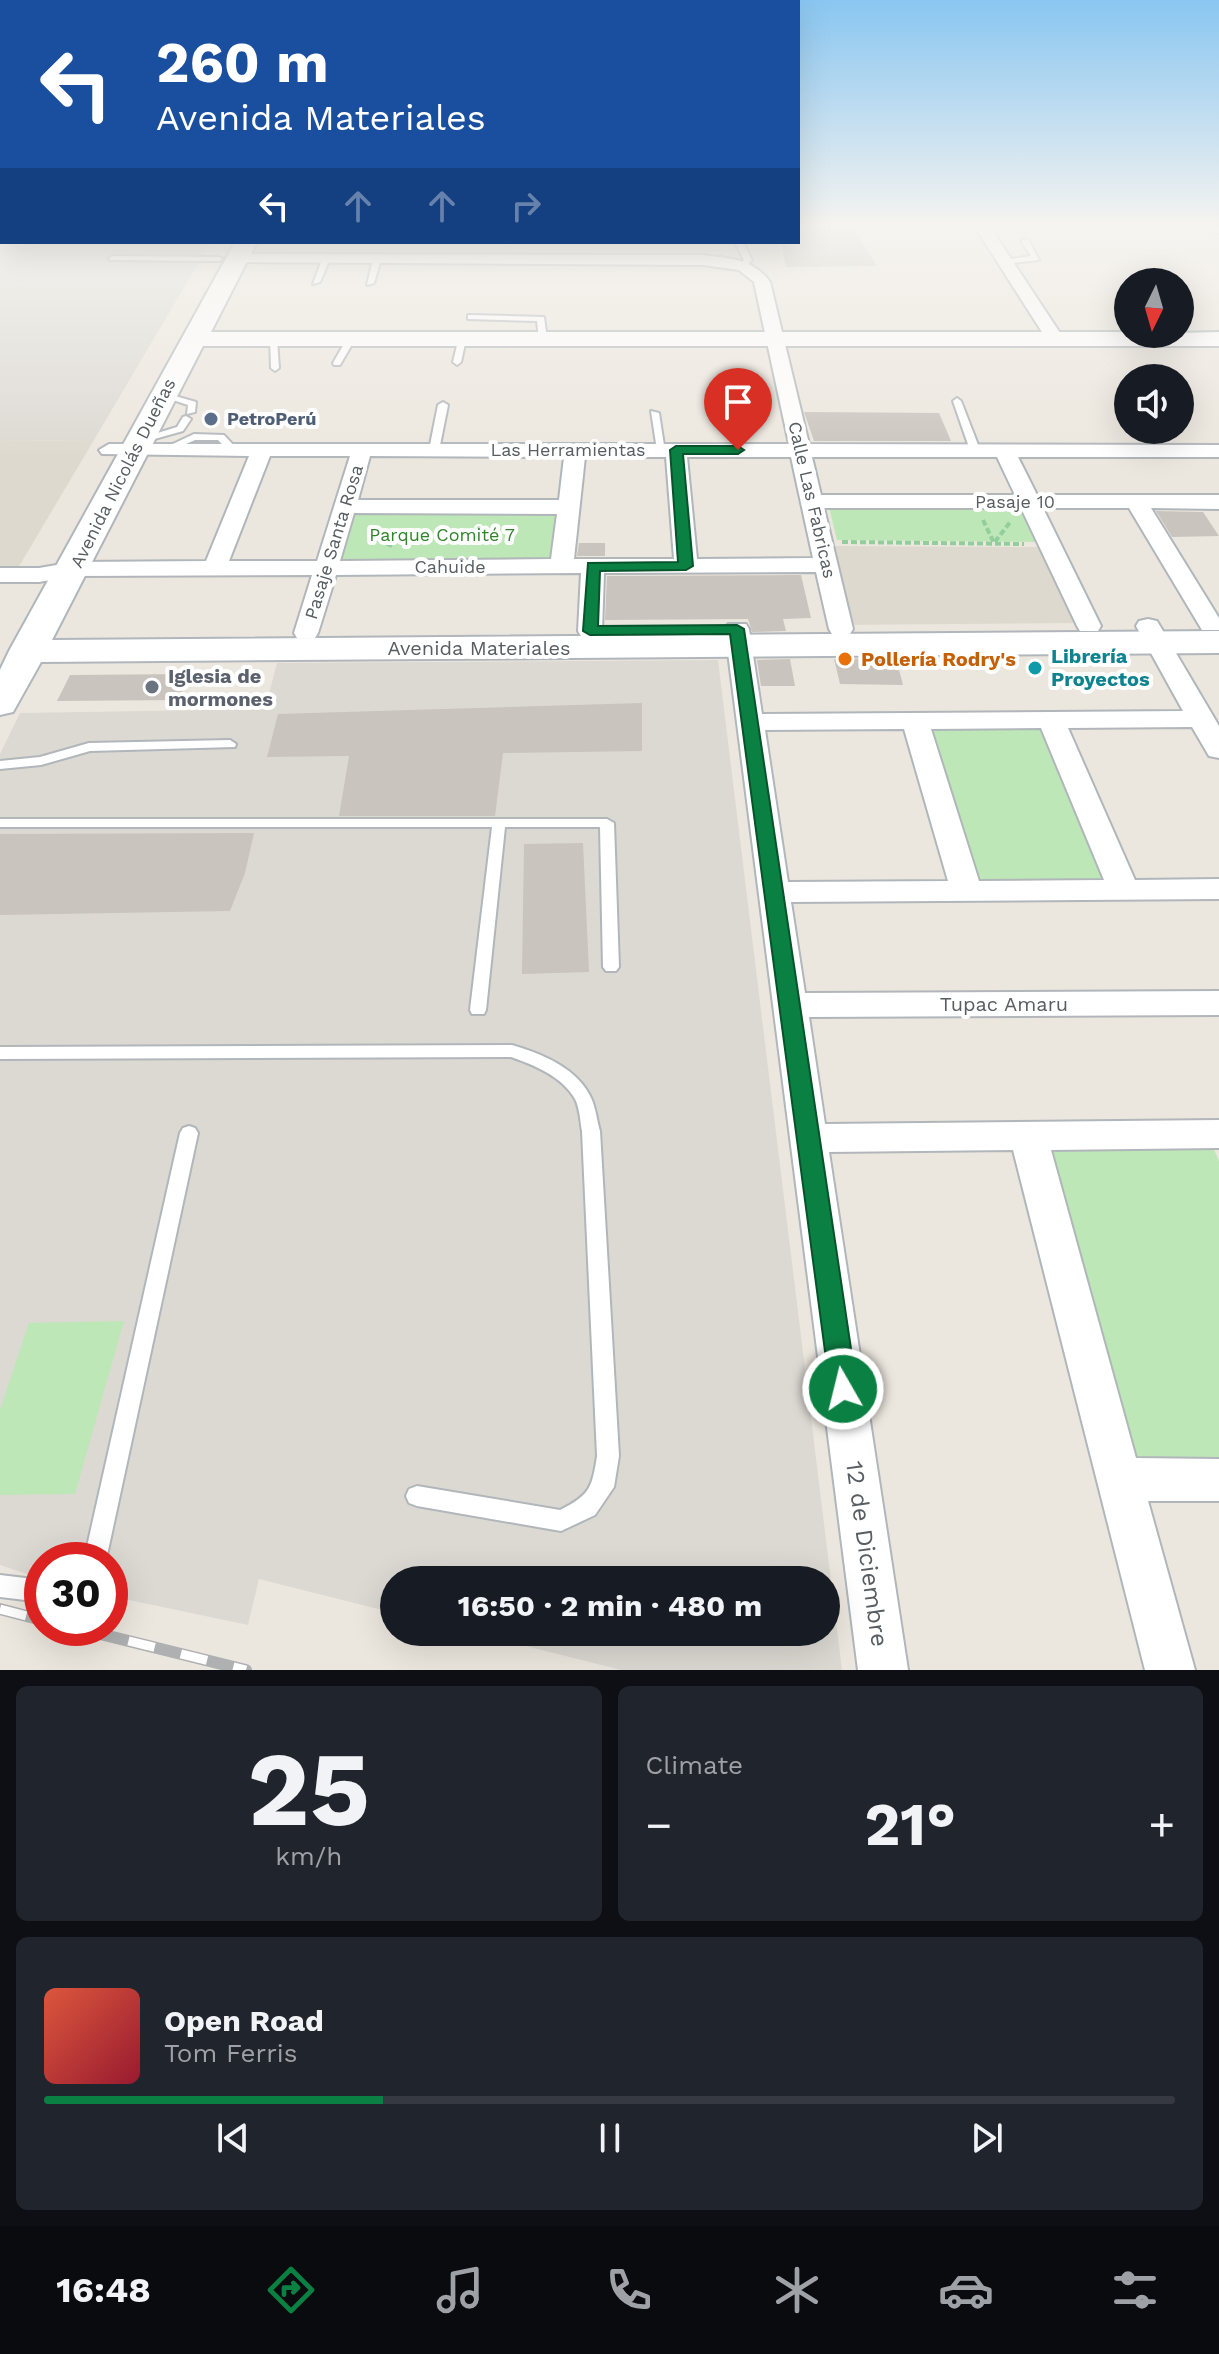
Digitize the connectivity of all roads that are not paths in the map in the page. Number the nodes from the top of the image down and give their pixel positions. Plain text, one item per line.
1 (204, 305) edge
2 (209, 305) edge
3 (766, 305) edge
4 (1033, 305) edge
5 (194, 339) junction
6 (273, 339) junction
7 (351, 339) junction
8 (774, 339) junction
9 (1055, 339) junction
10 (1219, 339) edge
11 (337, 363) dead end
12 (275, 368) dead end
13 (158, 391) junction
14 (957, 401) dead end
15 (443, 405) dead end
16 (654, 413) dead end
17 (185, 420) junction
18 (194, 437) junction
19 (137, 448) junction
20 (233, 450) junction
21 (262, 450) junction
22 (362, 450) junction
23 (434, 450) junction
24 (575, 450) junction
25 (669, 450) junction
26 (800, 450) junction
27 (975, 450) junction
28 (1004, 450) junction
29 (1217, 453) edge
30 (812, 501) junction
31 (1029, 502) junction
32 (1136, 502) junction
33 (1219, 502) edge
34 (345, 506) junction
35 (568, 507) junction
36 (824, 554) junction
37 (593, 566) junction
38 (686, 566) junction
39 (562, 567) junction
40 (215, 568) junction
41 (325, 568) junction
42 (74, 569) junction
43 (0, 575) edge
44 (39, 575) junction
45 (1089, 626) junction
46 (841, 629) junction
47 (590, 631) junction
48 (1216, 631) edge
49 (306, 633) junction
50 (1153, 634) junction
51 (738, 637) junction
52 (21, 644) edge
53 (0, 704) edge
54 (1201, 719) junction
55 (1051, 720) junction
56 (915, 721) junction
57 (750, 722) junction
58 (230, 744) dead end
59 (1219, 750) edge
60 (0, 765) edge
61 (0, 823) edge
62 (499, 823) junction
63 (1219, 889) edge
64 (1124, 890) junction
65 (967, 891) junction
66 (774, 892) junction
67 (611, 967) dead end
68 (1219, 1003) edge
69 (789, 1005) junction
70 (478, 1010) dead end
71 (0, 1053) edge
72 (189, 1133) dead end
73 (1219, 1135) edge
74 (1028, 1136) junction
75 (808, 1138) junction
76 (1119, 1479) junction
77 (1219, 1480) edge
78 (417, 1496) dead end
79 (99, 1542) edge
80 (0, 1586) edge
81 (24, 1589) edge
82 (883, 1670) edge
83 (1170, 1670) edge

1 - 13 street, Avenida Nicolás Dueñas
2 - 5 street, Avenida Nicolás Dueñas
3 - 8 street, Calle Las Fabricas
4 - 9 street
5 - 6 street
5 - 13 street, Avenida Nicolás Dueñas
6 - 7 street
6 - 12 lane
7 - 8 street
7 - 11 lane
8 - 9 street
8 - 26 street, Calle Las Fabricas
9 - 10 street
13 - 17 lane
13 - 19 street, Avenida Nicolás Dueñas
14 - 27 lane
15 - 23 lane
16 - 25 lane
17 - 18 lane
17 - 19 lane
18 - 19 lane
18 - 20 lane
19 - 20 street, Las Herramientas
19 - 42 street, Avenida Nicolás Dueñas
19 - 44 street, Avenida Nicolás Dueñas
20 - 21 street, Las Herramientas
21 - 22 street, Las Herramientas
21 - 40 street
22 - 23 street, Las Herramientas
22 - 34 street, Pasaje Santa Rosa
23 - 24 street, Las Herramientas
24 - 25 street, Las Herramientas
24 - 35 street
25 - 26 street, Las Herramientas
25 - 38 street
26 - 27 street, Las Herramientas
26 - 30 street, Calle Las Fabricas
27 - 28 street, Las Herramientas
28 - 29 street, Las Herramientas
28 - 31 street
30 - 31 street, Pasaje 10
30 - 36 street, Calle Las Fabricas
31 - 32 street, Pasaje 10
31 - 45 street
32 - 33 street, Pasaje 10
32 - 48 street
34 - 35 street
34 - 41 street, Pasaje Santa Rosa
35 - 39 street
36 - 38 street, Cahuide
36 - 46 street, Calle Las Fabricas
37 - 38 street, Cahuide
37 - 39 street, Cahuide
37 - 47 street
39 - 41 street, Cahuide
40 - 41 street, Cahuide
40 - 42 street, Cahuide
41 - 49 street, Pasaje Santa Rosa
42 - 44 street, Cahuide
42 - 52 street, Avenida Nicolás Dueñas
43 - 44 street, Cahuide
44 - 52 street, Avenida Nicolás Dueñas
45 - 46 street, Avenida Materiales
45 - 50 street, Avenida Materiales
46 - 51 street, Avenida Materiales
47 - 49 street, Avenida Materiales
47 - 51 street, Avenida Materiales
48 - 50 street, Avenida Materiales
49 - 52 street, Avenida Materiales
50 - 51 street, Avenida Materiales
50 - 54 street
51 - 52 street, Avenida Materiales
51 - 57 street, 12 de Diciembre
52 - 53 street, Avenida Nicolás Dueñas
54 - 55 street
54 - 59 street
55 - 56 street
55 - 64 street
56 - 57 street
56 - 65 street
57 - 66 street, 12 de Diciembre
58 - 60 lane
61 - 62 lane
62 - 67 lane
62 - 70 lane
63 - 64 street
64 - 65 street
65 - 66 street
66 - 69 street, 12 de Diciembre
68 - 69 street, Tupac Amaru
69 - 75 street, 12 de Diciembre
71 - 78 lane
72 - 79 lane
73 - 74 street
74 - 75 street
74 - 76 street
75 - 82 street, 12 de Diciembre
76 - 77 street
76 - 83 street
80 - 81 lane

